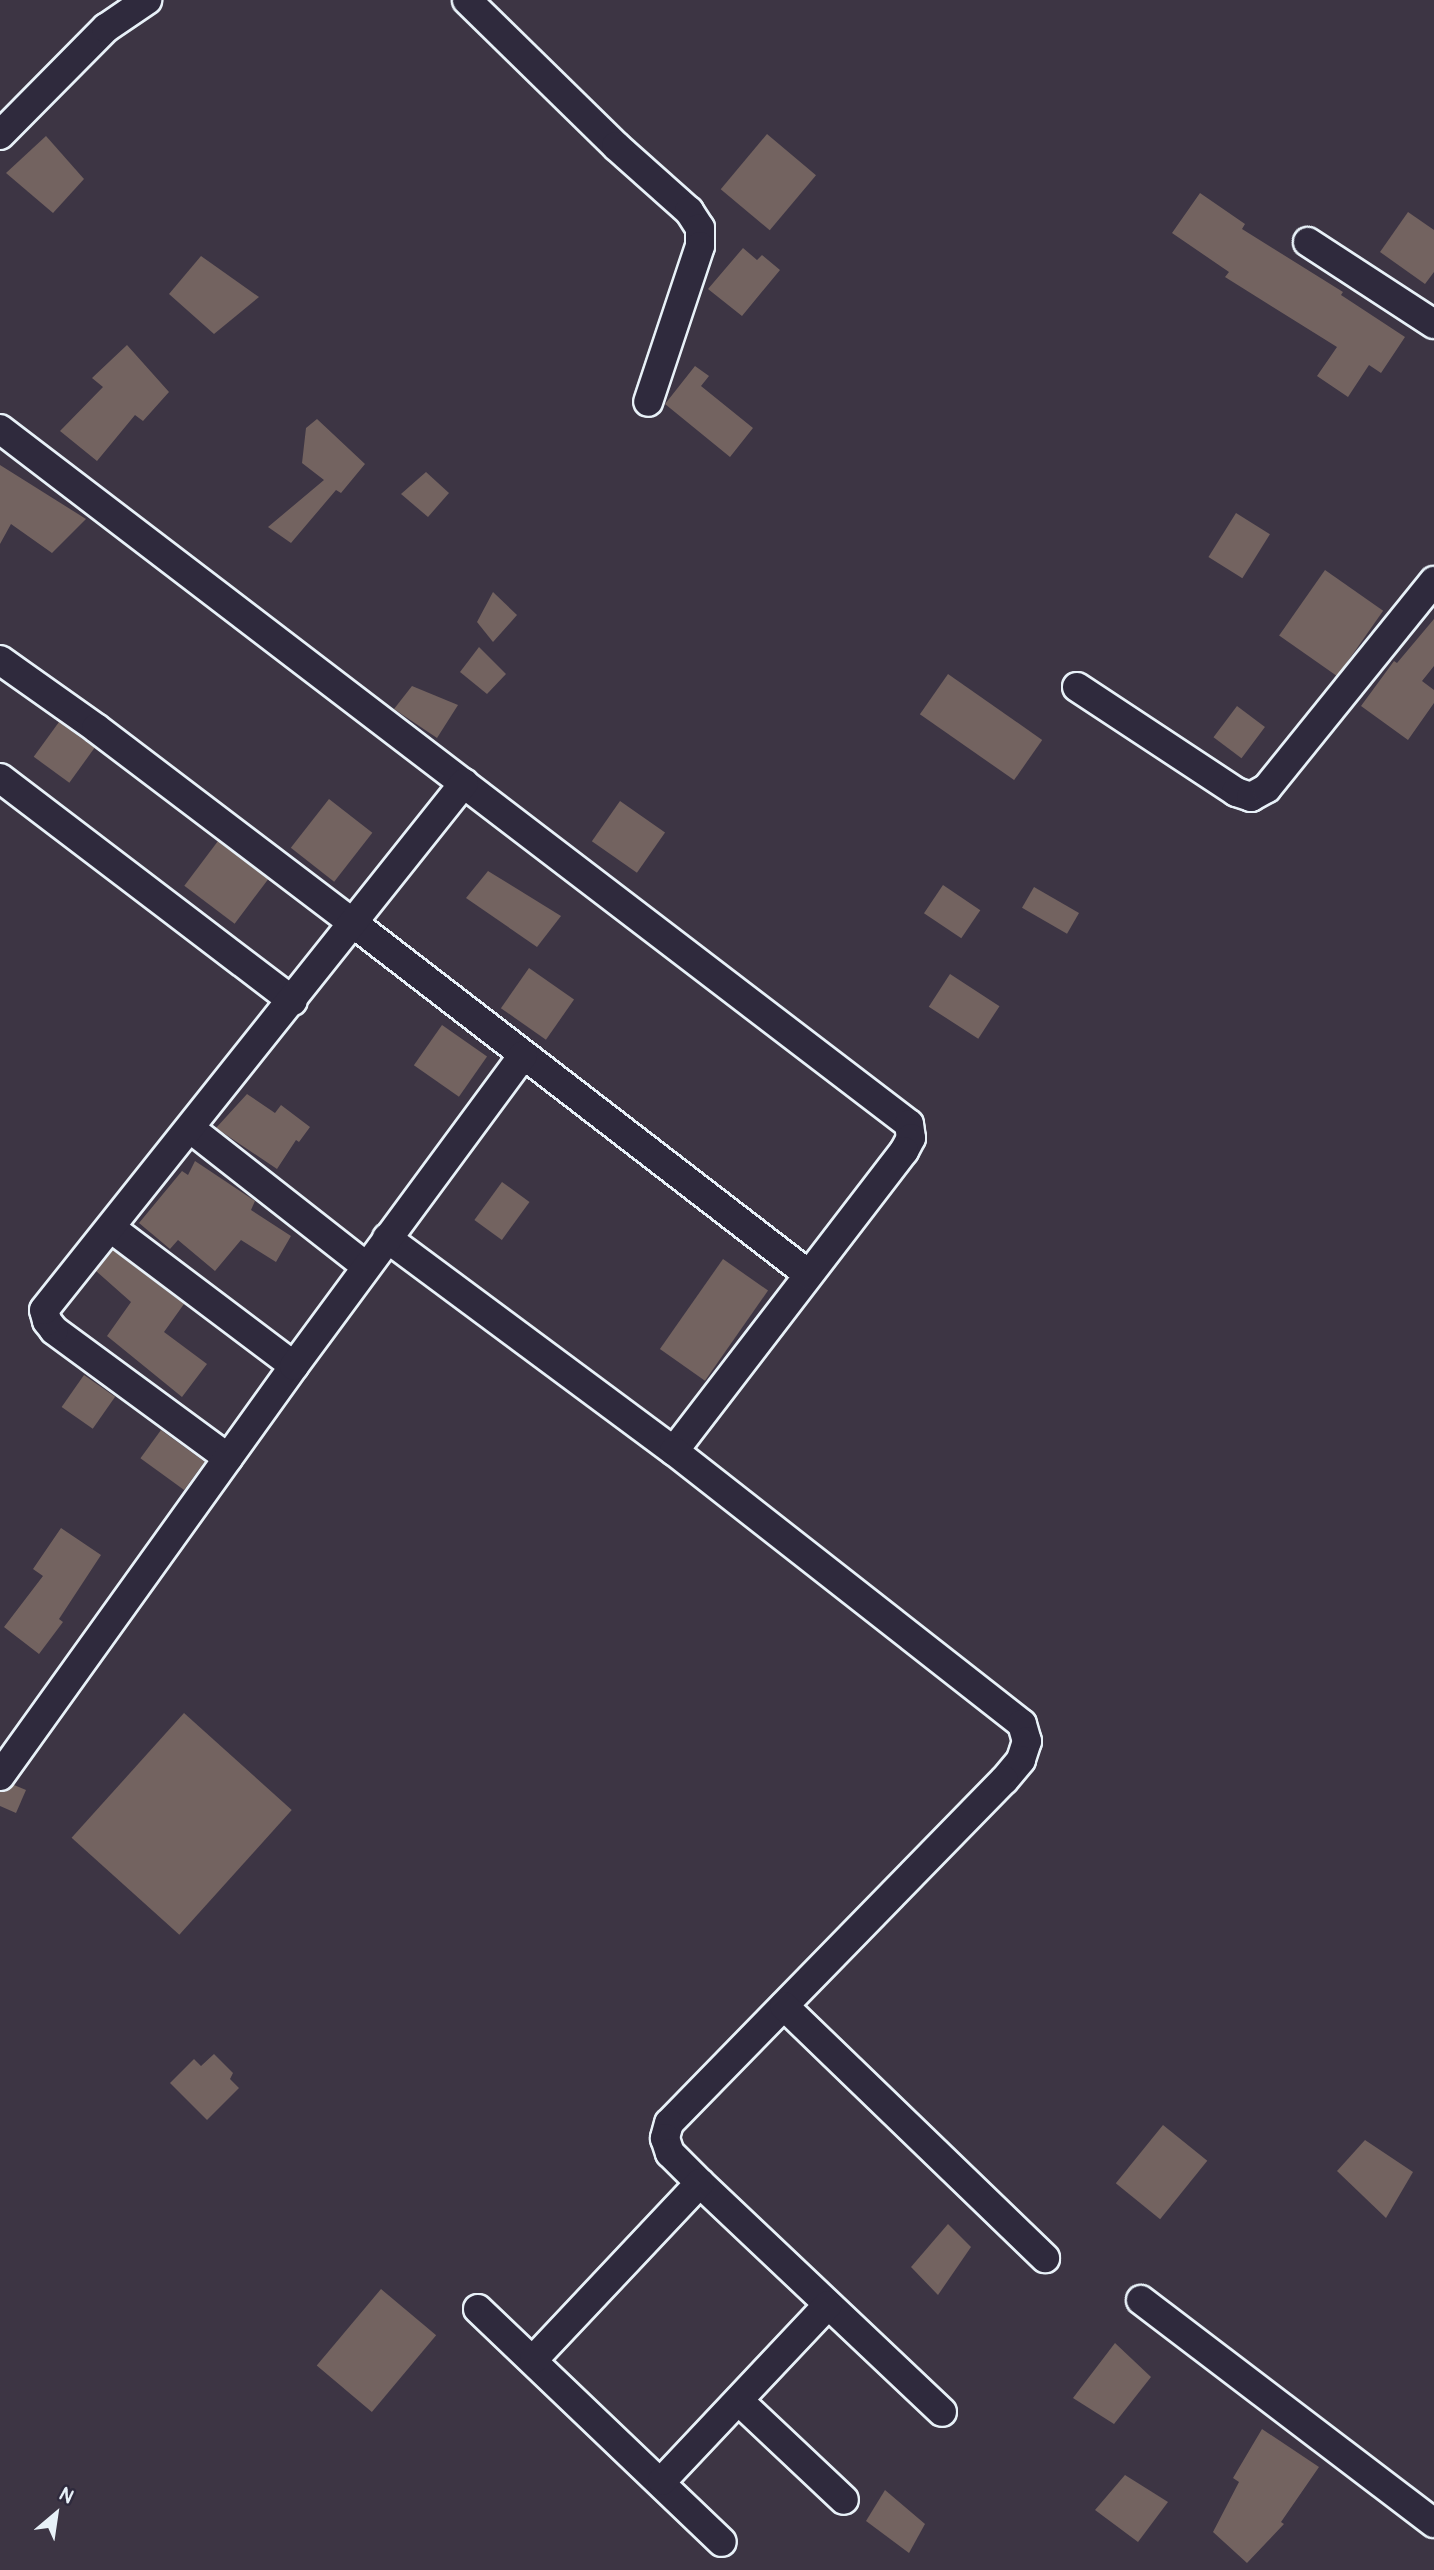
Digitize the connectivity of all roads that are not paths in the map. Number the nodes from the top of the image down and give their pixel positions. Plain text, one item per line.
1 (147, 0) edge
2 (467, 0) edge
3 (0, 135) edge
4 (1308, 242) dead end
5 (1434, 324) edge
6 (648, 402) dead end
7 (0, 429) edge
8 (1434, 581) edge
9 (0, 660) edge
10 (1077, 687) dead end
11 (0, 778) edge
12 (464, 783) junction
13 (354, 923) junction
14 (293, 1001) junction
15 (523, 1055) junction
16 (191, 1129) junction
17 (111, 1228) junction
18 (387, 1238) junction
19 (366, 1266) junction
20 (808, 1274) junction
21 (293, 1366) junction
22 (674, 1451) junction
23 (228, 1458) junction
24 (0, 1776) edge
25 (784, 2006) junction
26 (700, 2183) junction
27 (1045, 2258) dead end
28 (1141, 2300) dead end
29 (828, 2305) junction
30 (478, 2309) dead end
31 (534, 2359) junction
32 (739, 2401) junction
33 (942, 2412) dead end
34 (662, 2481) junction
35 (844, 2500) dead end
36 (1434, 2523) edge
37 (722, 2542) dead end

1 - 3 street
2 - 6 street
4 - 5 street
7 - 12 street
8 - 10 street
9 - 13 street
11 - 14 street
12 - 13 street
12 - 20 street
13 - 14 street
13 - 15 street
14 - 16 street
15 - 18 street
15 - 20 street
16 - 17 street
16 - 19 street
17 - 21 street
17 - 23 street
18 - 19 street
18 - 22 street
19 - 21 street
20 - 22 street
21 - 23 street
22 - 25 street
23 - 24 street
25 - 26 street
25 - 27 street
26 - 29 street
26 - 31 street
28 - 36 street
29 - 32 street
29 - 33 street
30 - 31 street
31 - 34 street
32 - 34 street
32 - 35 street
34 - 37 street

